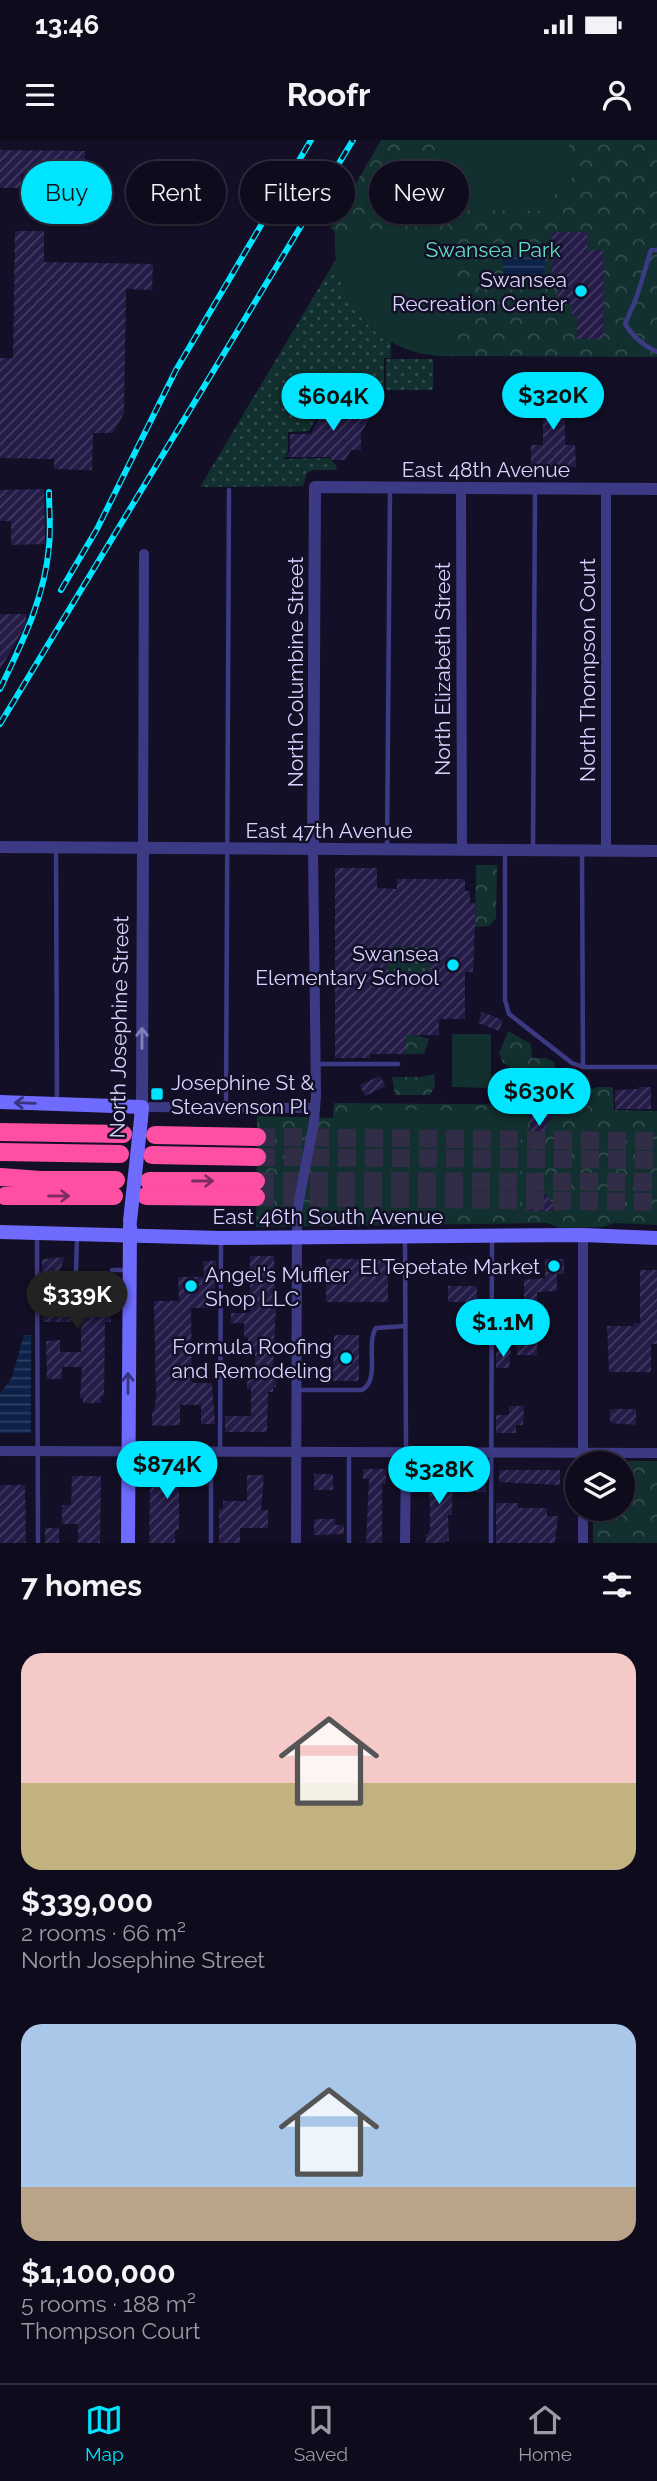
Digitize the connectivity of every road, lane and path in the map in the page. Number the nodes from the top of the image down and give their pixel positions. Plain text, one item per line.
1 (657, 250) edge
2 (657, 352) edge
3 (315, 487) joint
4 (390, 488) junction
5 (461, 488) junction
6 (535, 488) junction
7 (606, 488) junction
8 (657, 489) edge
9 (229, 490) dead end
10 (144, 554) dead end
11 (0, 847) edge
12 (57, 847) junction
13 (143, 848) junction
14 (226, 848) junction
15 (313, 849) junction
16 (387, 849) junction
17 (461, 850) junction
18 (505, 850) junction
19 (533, 850) junction
20 (582, 851) junction
21 (606, 851) junction
22 (657, 851) edge
23 (316, 1064) junction
24 (398, 1064) dead end
25 (583, 1067) junction
26 (657, 1067) edge
27 (0, 1102) edge
28 (57, 1104) junction
29 (226, 1108) junction
30 (142, 1113) junction
31 (315, 1113) junction
32 (0, 1132) edge
33 (123, 1134) dead end
34 (155, 1135) dead end
35 (257, 1137) tunnel mouth
36 (0, 1152) edge
37 (120, 1154) dead end
38 (152, 1155) dead end
39 (257, 1157) tunnel mouth
40 (1, 1177) edge
41 (148, 1189) dead end
42 (256, 1189) tunnel mouth
43 (5, 1196) dead end
44 (130, 1228) junction
45 (0, 1232) edge
46 (37, 1233) junction
47 (77, 1234) junction
48 (583, 1235) junction
49 (405, 1236) junction
50 (492, 1236) junction
51 (221, 1238) junction
52 (296, 1238) junction
53 (657, 1238) edge
54 (76, 1270) dead end
55 (112, 1270) dead end
56 (129, 1270) junction
57 (405, 1326) junction
58 (296, 1390) junction
59 (0, 1451) edge
60 (583, 1451) edge
61 (38, 1452) junction
62 (128, 1452) junction
63 (216, 1452) junction
64 (296, 1452) junction
65 (349, 1452) junction
66 (406, 1453) junction
67 (491, 1453) junction
68 (657, 1454) edge
69 (635, 1455) edge
70 (565, 1457) edge
71 (583, 1521) edge
72 (38, 1543) edge
73 (128, 1543) edge
74 (211, 1543) edge
75 (296, 1543) edge
76 (349, 1543) edge
77 (405, 1543) edge
78 (491, 1543) edge
79 (583, 1543) edge

1 - 2 lane
3 - 4 street, East 48th Avenue
3 - 15 street, North Columbine Street
4 - 5 street, East 48th Avenue
4 - 16 lane
5 - 6 street, East 48th Avenue
5 - 17 street, North Elizabeth Street
6 - 7 street, East 48th Avenue
6 - 19 lane
7 - 8 street, East 48th Avenue
7 - 21 street, North Thompson Court
9 - 14 lane
10 - 13 street, North Josephine Street
11 - 12 street, East 47th Avenue
12 - 13 street, East 47th Avenue
12 - 28 lane
13 - 14 street, East 47th Avenue
30 -> 13 street, North Josephine Street
14 - 15 street, East 47th Avenue
14 - 29 lane
15 - 16 street, East 47th Avenue
15 - 23 street, North Columbine Street
16 - 17 street, East 47th Avenue
17 - 18 street, East 47th Avenue
18 - 19 street, East 47th Avenue
18 - 25 lane
19 - 20 street, East 47th Avenue
20 - 21 street, East 47th Avenue
20 - 25 lane
21 - 22 street, East 47th Avenue
23 - 24 lane
23 - 31 street, North Columbine Street
25 - 26 lane
28 -> 27 main road
28 - 30 main road
29 - 30 street
29 - 31 street
30 - 44 main road, North Josephine Street, bridge
31 - 52 street, North Columbine Street
32 - 33 highway
34 - 35 highway
36 - 37 highway
38 - 39 highway
43 -> 40 highway
41 -> 42 highway
44 - 47 main road, East 46th South Avenue
44 - 51 main road, East 46th South Avenue
44 - 56 main road, North Josephine Street
45 - 46 main road, East 46th South Avenue
46 - 47 main road, East 46th South Avenue
46 - 61 lane
47 - 54 lane
48 - 50 main road, East 46th South Avenue
48 - 53 main road, East 46th South Avenue
48 - 60 street
49 - 50 main road, East 46th South Avenue
49 - 52 main road, East 46th South Avenue
49 - 57 lane
50 - 67 lane
51 - 52 main road, East 46th South Avenue
51 - 63 lane
52 - 58 street, North Columbine Street
55 - 56 lane
62 -> 56 main road, North Josephine Street
57 - 58 lane
57 - 66 lane
58 - 64 street, North Columbine Street
59 - 61 street
61 - 62 street
61 - 72 lane
62 - 63 street
62 - 73 main road, North Josephine Street
63 - 64 street
63 - 74 lane
64 - 65 street
64 - 75 street, North Columbine Street
65 - 66 street
65 - 76 lane
66 - 67 street
66 - 77 street
67 - 70 street
67 - 78 lane
68 - 69 street
71 - 79 street

